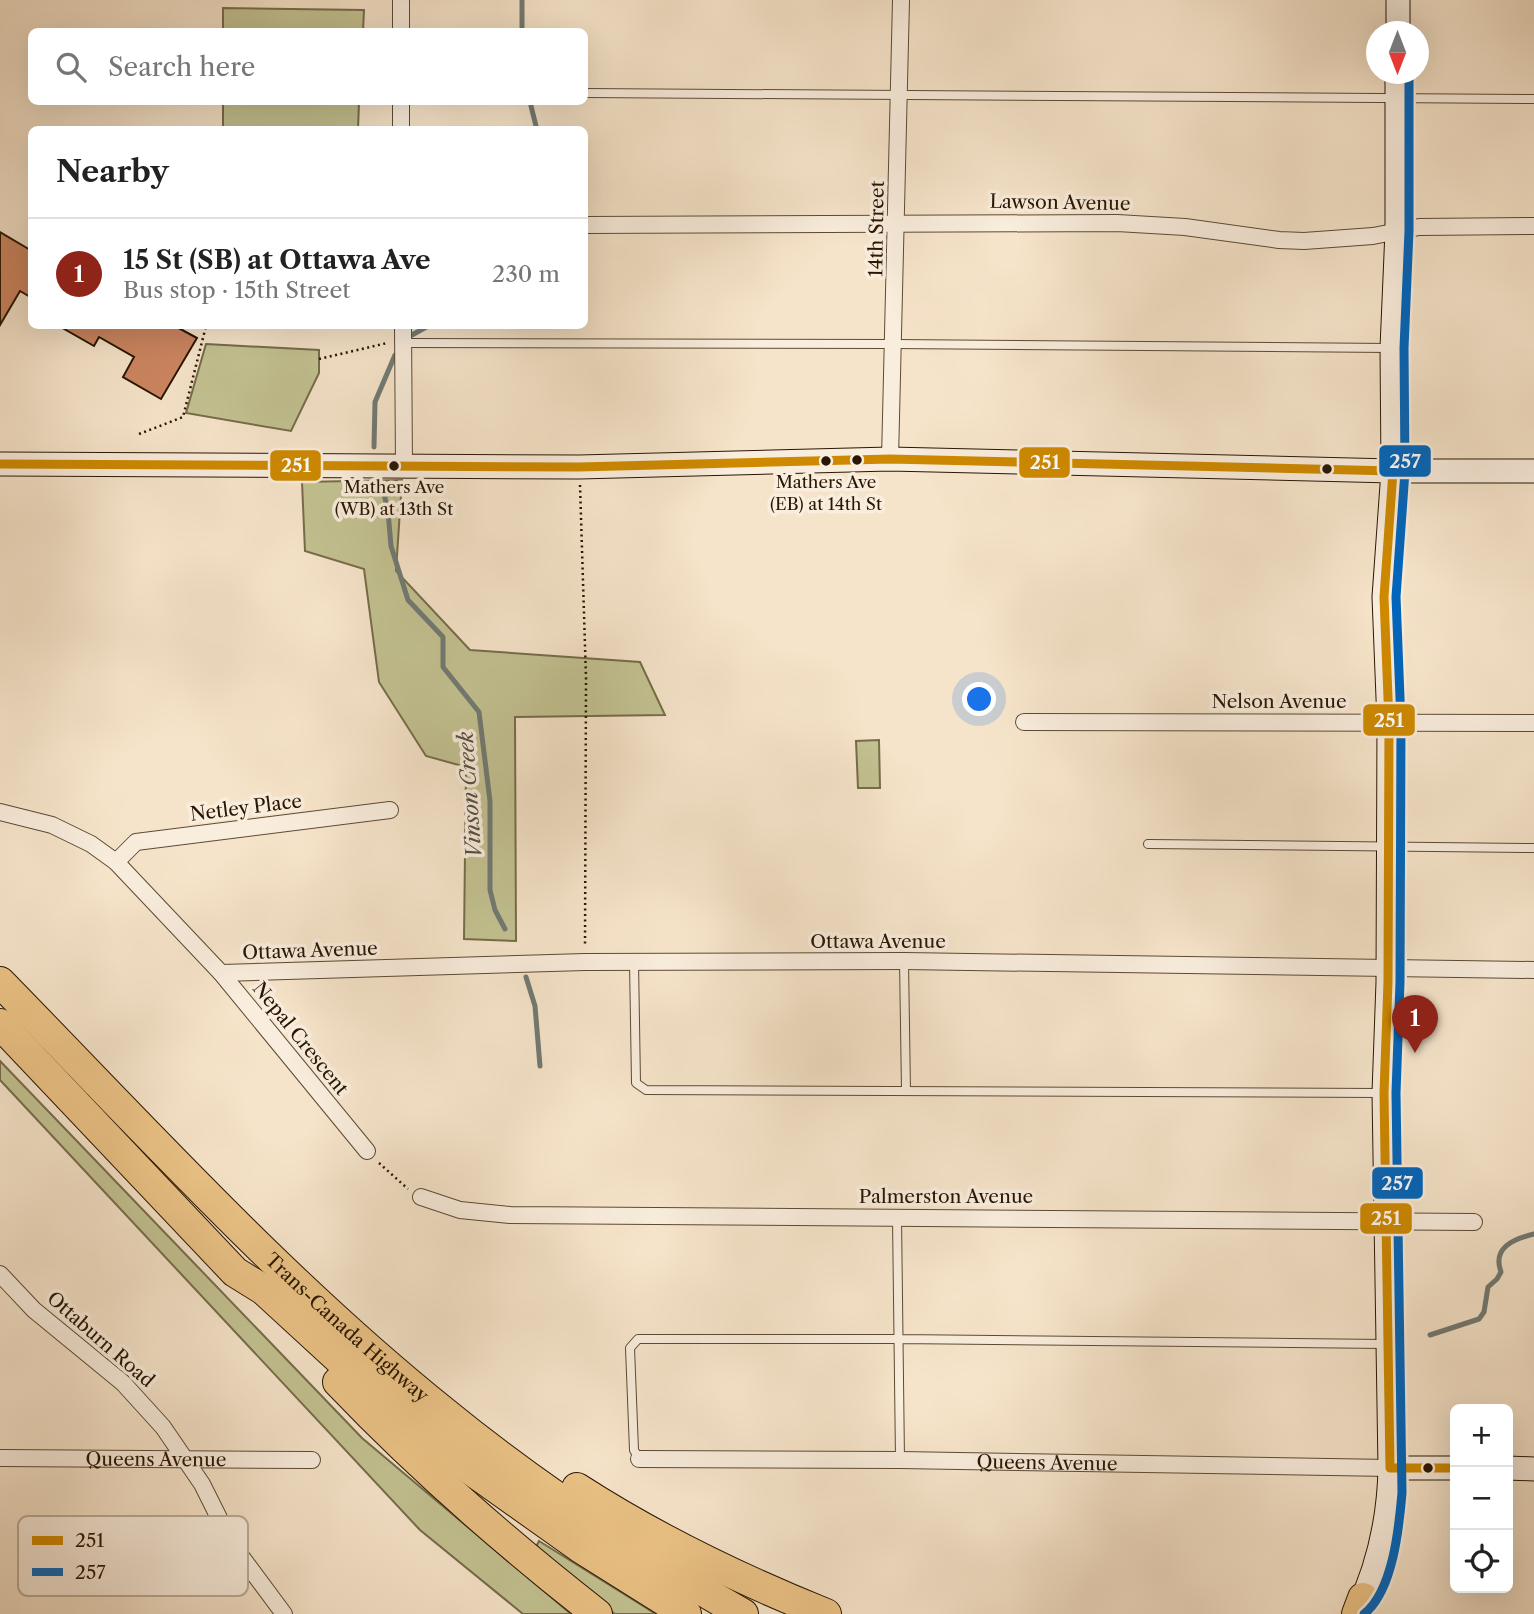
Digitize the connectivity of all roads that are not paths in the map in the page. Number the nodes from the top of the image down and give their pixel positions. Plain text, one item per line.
1 (401, 0) edge
2 (901, 0) edge
3 (1398, 0) edge
4 (1398, 21) edge
5 (401, 28) edge
6 (1397, 84) edge
7 (588, 93) edge
8 (900, 97) junction
9 (1397, 97) junction
10 (1534, 99) edge
11 (401, 105) edge
12 (401, 126) edge
13 (897, 222) junction
14 (588, 225) edge
15 (1534, 226) edge
16 (1397, 231) junction
17 (404, 329) edge
18 (404, 343) junction
19 (894, 344) junction
20 (1392, 348) junction
21 (890, 459) junction
22 (0, 464) edge
23 (404, 467) junction
24 (1393, 471) junction
25 (1534, 471) edge
26 (1024, 722) dead end
27 (1389, 723) junction
28 (1534, 723) edge
29 (390, 810) dead end
30 (0, 812) edge
31 (1148, 844) dead end
32 (1388, 845) junction
33 (1534, 848) edge
34 (116, 862) junction
35 (904, 961) junction
36 (634, 962) junction
37 (1388, 970) junction
38 (1534, 971) edge
39 (221, 974) junction
40 (0, 982) edge
41 (0, 1024) edge
42 (906, 1091) junction
43 (1384, 1093) junction
44 (367, 1151) road end
45 (210, 1197) junction
46 (421, 1197) road end
47 (897, 1217) junction
48 (1385, 1220) junction
49 (1474, 1222) dead end
50 (235, 1272) junction
51 (0, 1274) edge
52 (898, 1339) junction
53 (1387, 1344) junction
54 (183, 1457) junction
55 (0, 1458) edge
56 (639, 1459) joint
57 (312, 1460) dead end
58 (900, 1461) junction
59 (1390, 1468) junction
60 (1450, 1468) edge
61 (1513, 1468) edge
62 (1534, 1469) edge
63 (218, 1516) edge
64 (248, 1566) edge
65 (1355, 1610) edge
66 (284, 1614) edge
67 (597, 1614) edge
68 (685, 1614) edge
69 (743, 1614) edge
70 (826, 1614) edge

1 - 5 street
2 - 8 street, 14th Street
3 - 4 street
6 - 9 street
7 - 8 lane
8 - 9 lane
8 - 13 street, 14th Street
9 - 10 lane
9 - 16 street
11 - 12 street
13 - 14 street, Lawson Avenue
13 - 16 street, Lawson Avenue
13 - 19 street, 14th Street
15 - 16 street, Lawson Avenue
16 - 20 street
17 - 18 street
18 - 19 lane
18 - 23 street
19 - 20 lane
19 - 21 street, 14th Street
20 - 24 street
21 - 23 street
21 - 24 street
22 - 23 street
24 - 25 street
24 - 27 street
26 - 27 street, Nelson Avenue
27 - 28 street, Nelson Avenue
27 - 32 street
29 - 34 street, Netley Place
30 - 34 street, Nepal Crescent
31 - 32 lane
32 - 33 lane
32 - 37 street
34 - 39 street, Nepal Crescent
35 - 36 street, Ottawa Avenue
35 - 37 street, Ottawa Avenue
35 - 42 lane
36 - 39 street, Ottawa Avenue
36 - 42 lane
37 - 38 street, Ottawa Avenue
37 - 43 street
39 - 44 street, Nepal Crescent
40 - 45 highway, Trans-Canada Highway
41 - 50 highway, Trans-Canada Highway
42 - 43 lane
43 - 48 street
45 - 69 highway, Trans-Canada Highway
45 - 70 highway
46 - 47 street, Palmerston Avenue
47 - 48 street, Palmerston Avenue
47 - 52 lane
48 - 49 street, Palmerston Avenue
48 - 53 street
50 - 67 highway
50 - 68 highway, Trans-Canada Highway
51 - 54 street, Ottaburn Road
52 - 53 lane
52 - 56 lane
52 - 58 lane
53 - 59 street
54 - 55 street, Queens Avenue
54 - 57 street, Queens Avenue
54 - 63 street, Ottaburn Road
56 - 58 street, Queens Avenue
58 - 59 street, Queens Avenue
59 - 60 street, Queens Avenue
59 - 65 street
61 - 62 street
64 - 66 street, Ottaburn Road

